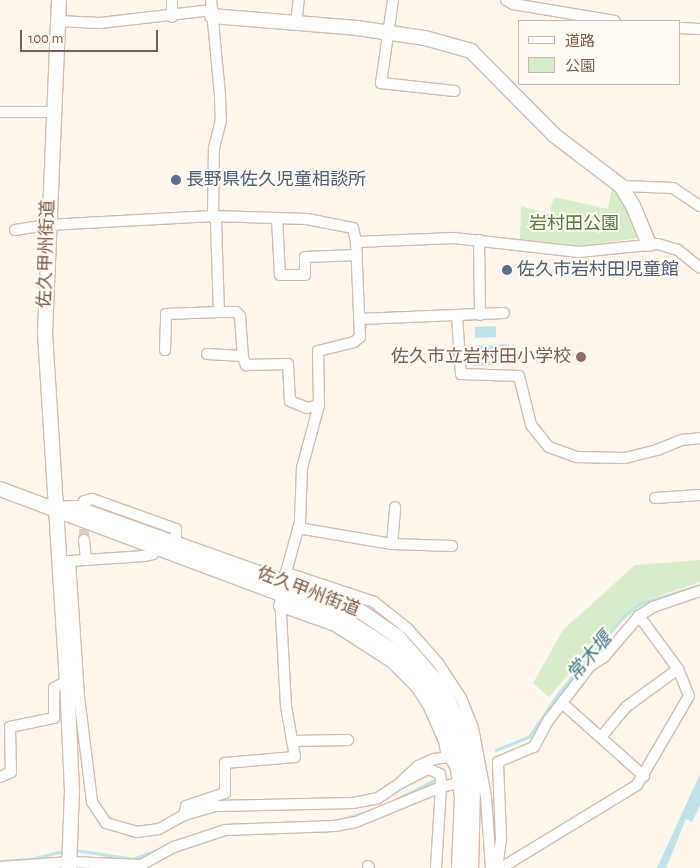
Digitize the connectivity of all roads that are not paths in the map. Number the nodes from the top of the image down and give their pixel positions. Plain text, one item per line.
1 (59, 0) edge
2 (172, 0) edge
3 (299, 0) edge
4 (393, 0) edge
5 (506, 0) edge
6 (212, 9) edge
7 (172, 16) junction
8 (609, 20) edge
9 (58, 21) junction
10 (296, 23) junction
11 (680, 28) edge
12 (700, 29) edge
13 (387, 32) junction
14 (455, 91) dead end
15 (0, 112) edge
16 (54, 112) junction
17 (621, 186) junction
18 (700, 206) edge
19 (213, 216) junction
20 (277, 218) junction
21 (48, 225) junction
22 (15, 230) dead end
23 (479, 240) junction
24 (356, 242) junction
25 (649, 244) junction
26 (356, 255) junction
27 (700, 268) edge
28 (220, 312) junction
29 (504, 314) dead end
30 (480, 315) junction
31 (457, 316) junction
32 (359, 319) junction
33 (165, 350) dead end
34 (207, 354) dead end
35 (243, 356) junction
36 (319, 405) junction
37 (700, 438) edge
38 (0, 489) edge
39 (700, 494) edge
40 (655, 498) dead end
41 (84, 501) dead end
42 (395, 507) dead end
43 (58, 508) junction
44 (298, 528) junction
45 (84, 540) tunnel mouth
46 (176, 543) junction
47 (392, 544) junction
48 (452, 546) dead end
49 (155, 548) junction
50 (86, 560) junction
51 (66, 561) junction
52 (282, 589) junction
53 (700, 590) edge
54 (639, 616) junction
55 (678, 669) junction
56 (67, 682) junction
57 (562, 703) junction
58 (601, 737) junction
59 (348, 740) dead end
60 (292, 741) junction
61 (447, 756) junction
62 (474, 760) junction
63 (498, 762) junction
64 (484, 769) dead end
65 (644, 776) junction
66 (0, 777) edge
67 (457, 779) junction
68 (400, 783) junction
69 (441, 788) junction
70 (184, 815) junction
71 (71, 859) edge
72 (0, 867) edge
73 (436, 868) edge
74 (459, 868) edge
75 (471, 868) edge
76 (491, 868) edge
77 (499, 868) edge

1 - 9 main road, 佐久甲州街道
2 - 7 street
3 - 10 street
4 - 13 street
5 - 8 street
6 - 7 street
6 - 10 main road
6 - 19 street
7 - 9 street
9 - 16 main road, 佐久甲州街道
10 - 13 main road
11 - 12 street
13 - 14 street
13 - 17 main road
15 - 16 street
16 - 21 main road, 佐久甲州街道
17 - 18 street
17 - 25 main road
19 - 20 street
19 - 21 street
19 - 28 street
20 - 24 street
20 - 26 street
21 - 22 street
21 - 43 main road, 佐久甲州街道
23 - 24 street
23 - 25 street
23 - 30 street
24 - 26 street
25 - 27 street
26 - 32 street
28 - 33 street
28 - 35 street
29 - 30 street
30 - 31 street
31 - 32 street
31 - 37 street
32 - 36 street
34 - 35 street
35 - 36 street
36 - 44 street
38 - 43 main road
39 - 40 street
41 - 46 street
42 - 47 street
43 - 46 main road, 佐久甲州街道
43 - 49 main road, 佐久甲州街道
43 - 51 main road
44 - 47 street
44 - 52 street
45 - 50 street
46 - 52 main road, 佐久甲州街道
47 - 48 street
49 - 50 street
49 - 52 main road, 佐久甲州街道
50 - 51 street
51 - 56 main road
51 - 70 street
52 - 60 street
52 - 61 street
52 - 62 main road, 佐久甲州街道
52 - 67 main road, 佐久甲州街道
53 - 54 street
54 - 55 street
54 - 57 street
55 - 58 street
55 - 65 street
56 - 66 street
56 - 71 main road
57 - 58 street
57 - 63 street
58 - 65 street
59 - 60 street
60 - 70 street
61 - 67 street
61 - 68 street
62 - 75 main road, 佐久甲州街道
62 - 76 street
63 - 64 street
63 - 77 street
65 - 77 street
67 - 69 street
67 - 74 main road, 佐久甲州街道
68 - 69 street
68 - 70 street
69 - 71 street
69 - 73 street
71 - 72 street

